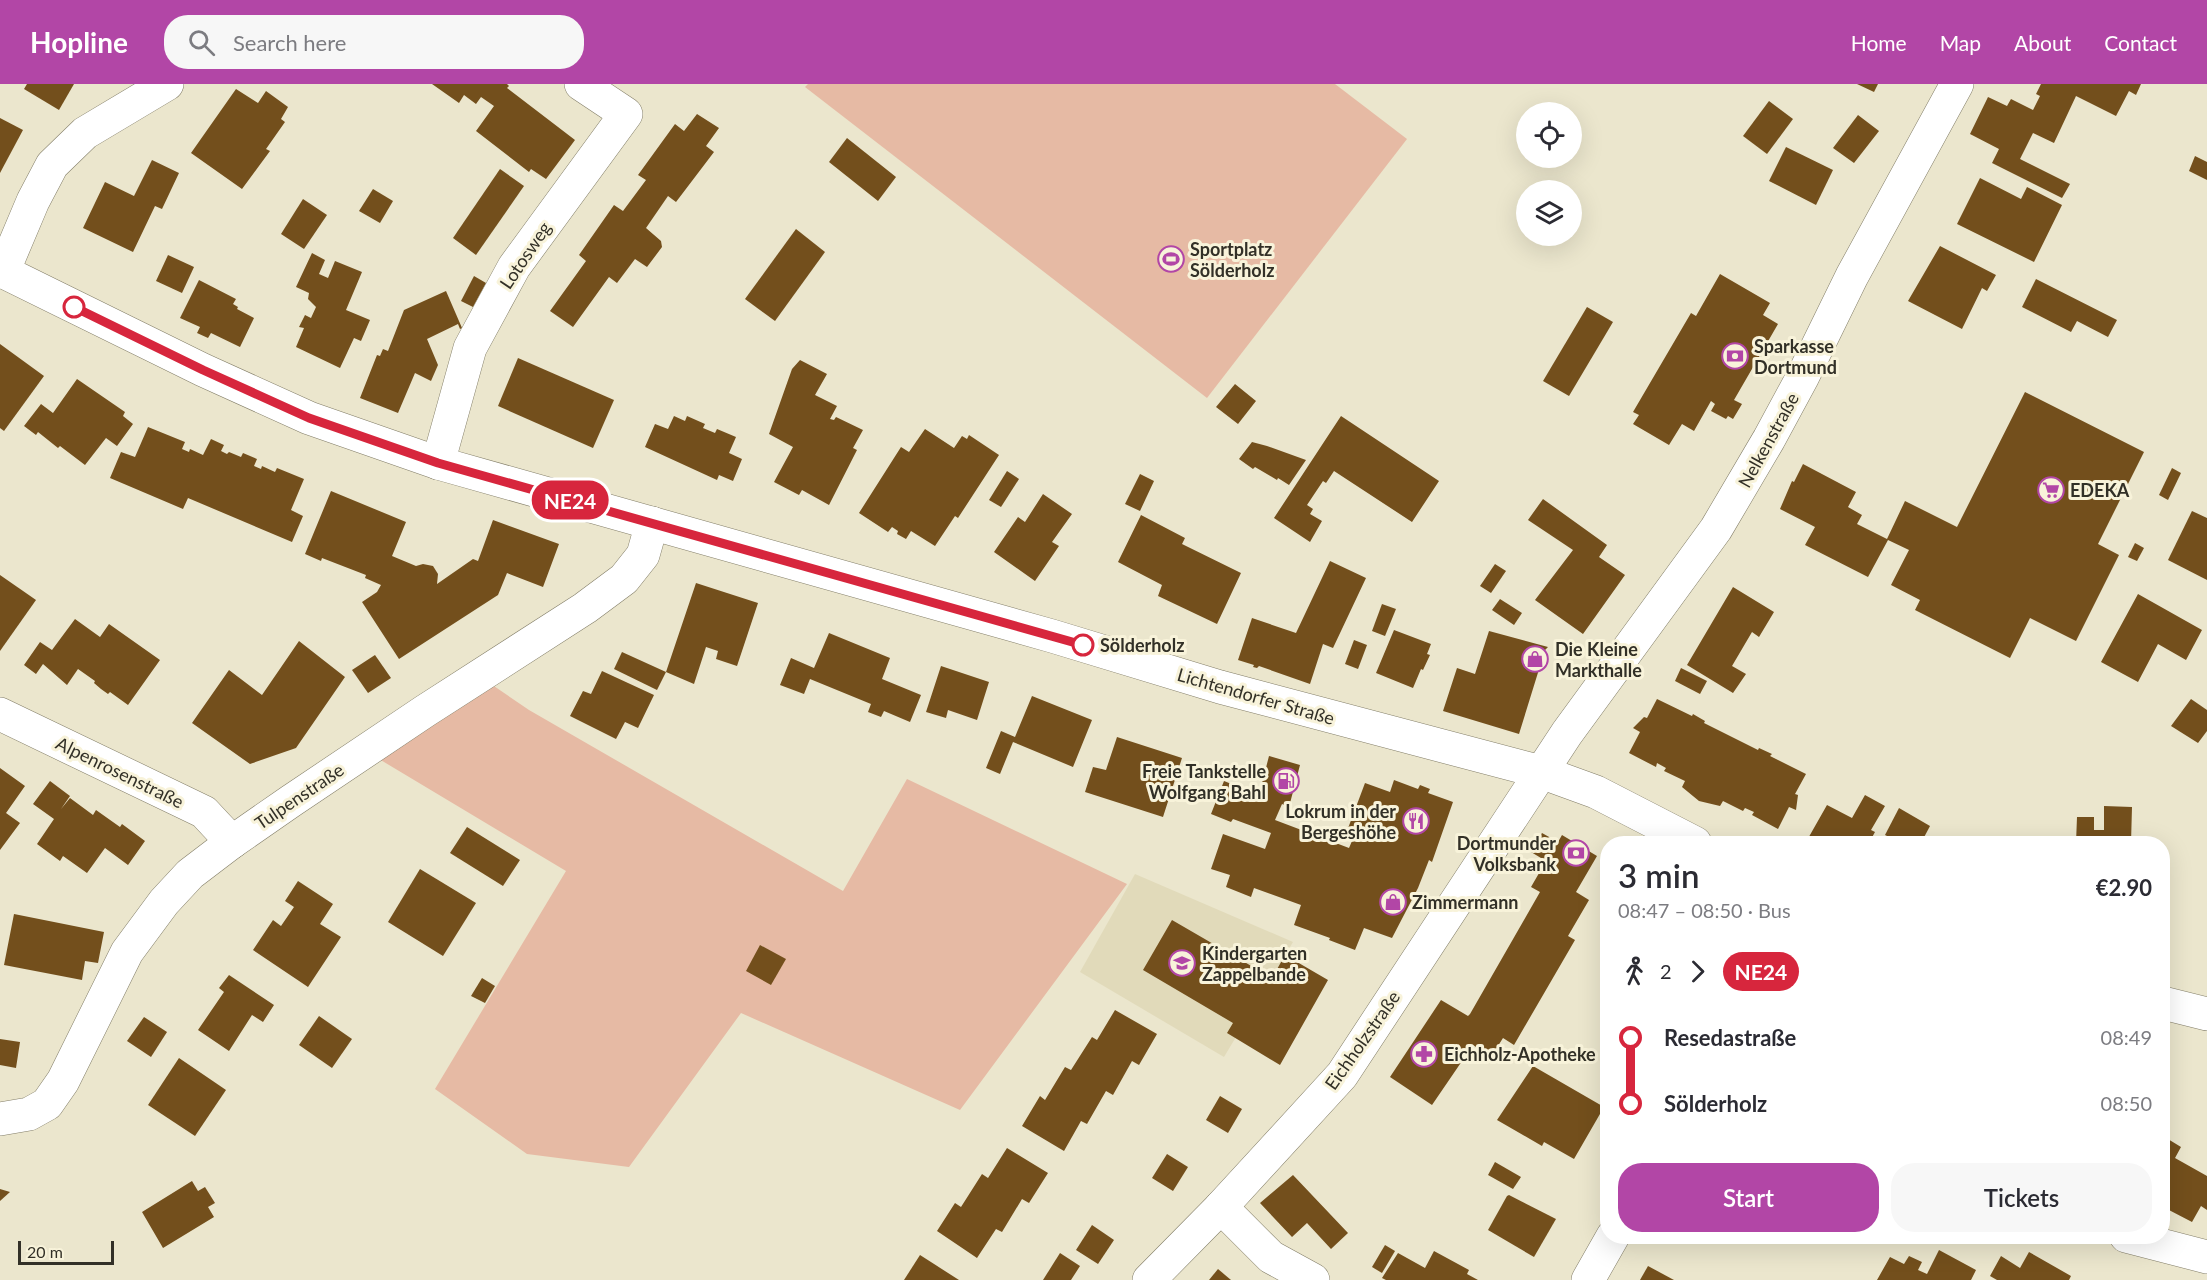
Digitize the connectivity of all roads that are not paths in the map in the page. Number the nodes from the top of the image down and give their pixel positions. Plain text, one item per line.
1 (167, 84) edge
2 (581, 84) edge
3 (1957, 84) edge
4 (2, 271) edge
5 (438, 463) junction
6 (652, 523) junction
7 (0, 714) edge
8 (1541, 772) junction
9 (1681, 836) edge
10 (232, 842) junction
11 (2170, 1006) edge
12 (2207, 1014) edge
13 (0, 1119) edge
14 (1221, 1207) junction
15 (1608, 1244) edge
16 (2157, 1244) edge
17 (2207, 1257) edge
18 (1149, 1280) edge
19 (1313, 1280) edge
20 (1588, 1280) edge

1 - 4 street
2 - 5 street, Lotosweg
3 - 8 street, Nelkenstraße
4 - 5 street, Lichtendorfer Straße
5 - 6 street, Lichtendorfer Straße
6 - 8 street, Lichtendorfer Straße
6 - 10 street, Tulpenstraße
7 - 10 street, Alpenrosenstraße
8 - 9 street, Lichtendorfer Straße
8 - 14 street, Eichholzstraße
10 - 13 street, Tulpenstraße
11 - 12 street
14 - 18 street, Eichholzstraße
14 - 19 street
15 - 20 street
16 - 17 street

